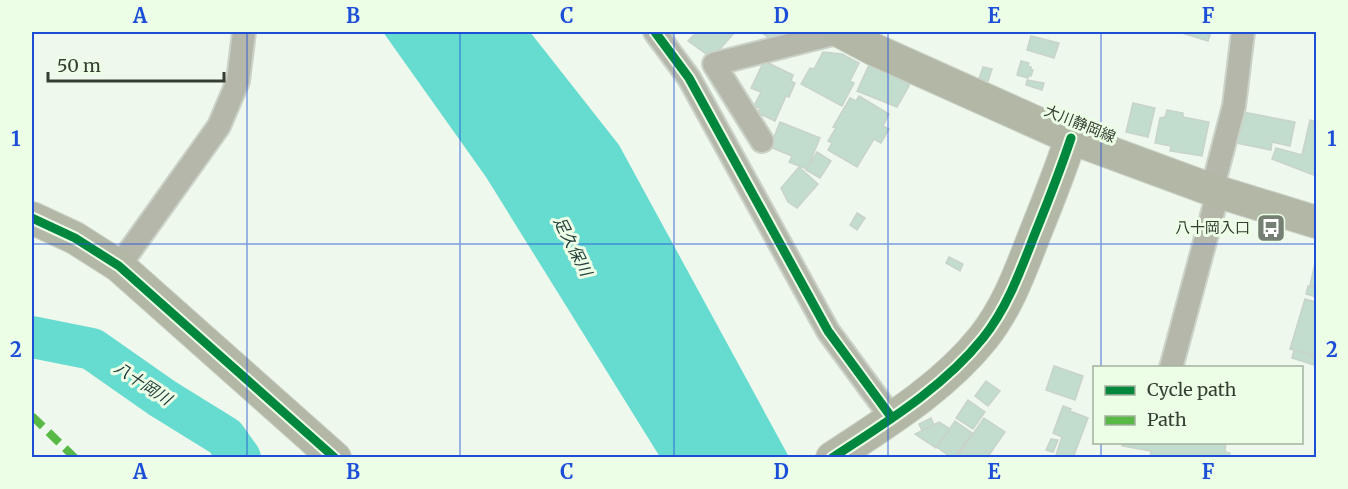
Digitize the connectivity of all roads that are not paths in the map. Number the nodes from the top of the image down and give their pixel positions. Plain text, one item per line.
1 (244, 32) edge
2 (655, 32) edge
3 (841, 32) edge
4 (1242, 32) edge
5 (1071, 138) junction
6 (762, 141) dead end
7 (1215, 192) junction
8 (32, 218) edge
9 (1317, 222) edge
10 (119, 266) junction
11 (1172, 366) edge
12 (884, 423) junction
13 (335, 458) edge
14 (832, 458) edge

1 - 10 street
2 - 12 street
3 - 5 street, 大川静岡線
3 - 6 street
4 - 7 street
5 - 7 street, 大川静岡線
5 - 12 street
7 - 9 street, 大川静岡線
7 - 11 street
8 - 10 street
10 - 13 street
12 - 14 street

